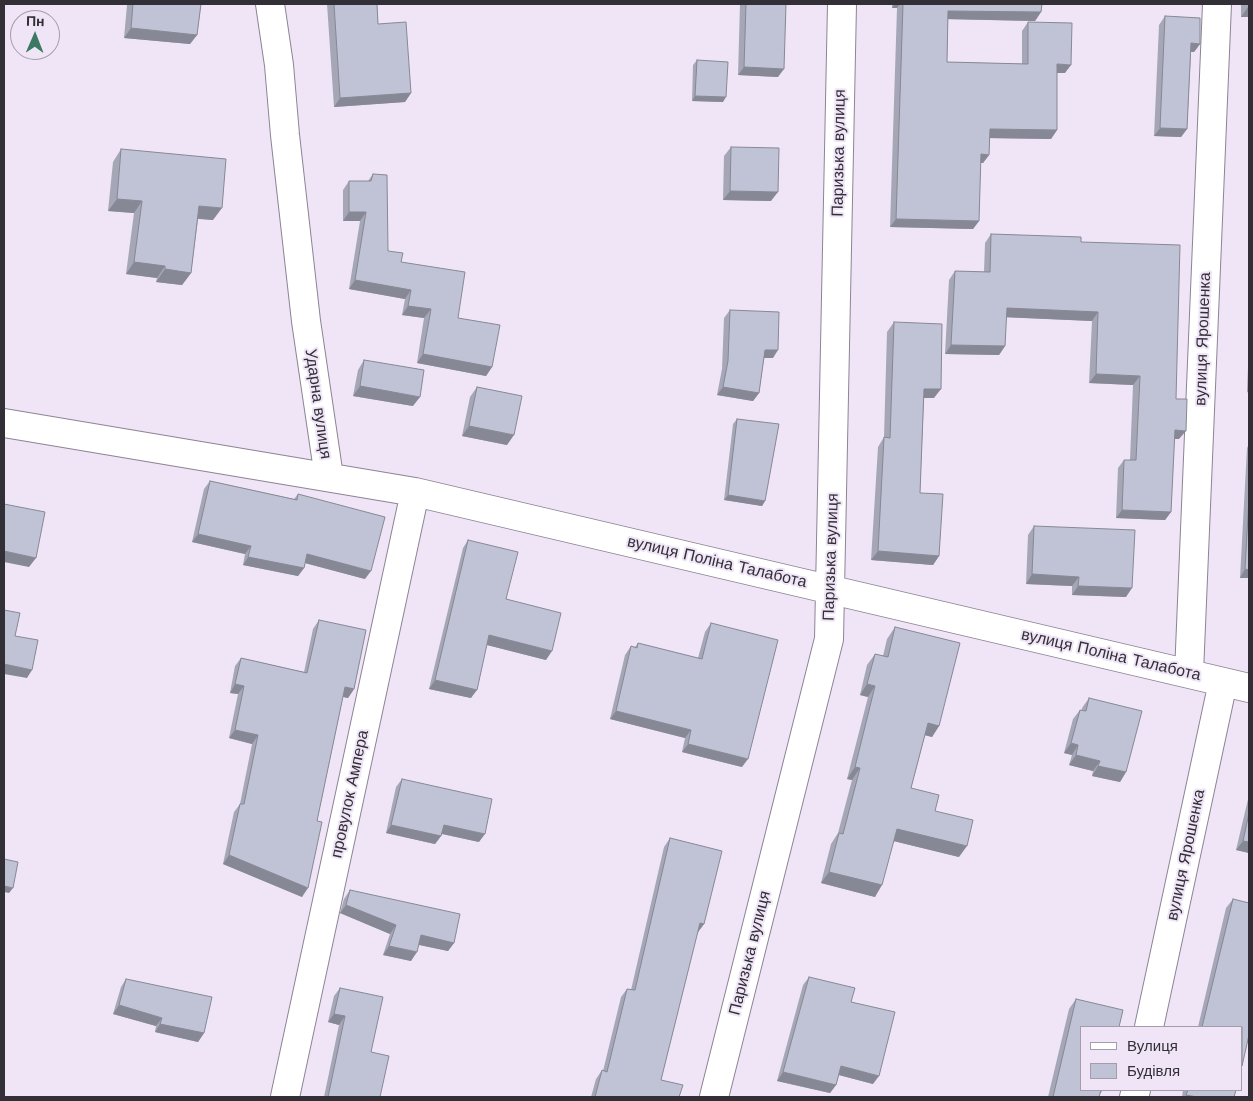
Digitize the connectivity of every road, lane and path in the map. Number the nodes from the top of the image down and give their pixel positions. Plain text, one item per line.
1 (270, 4) edge
2 (842, 4) edge
3 (1217, 4) edge
4 (4, 423) edge
5 (329, 477) junction
6 (415, 492) junction
7 (831, 589) junction
8 (1189, 673) junction
9 (1222, 682) junction
10 (1249, 688) edge
11 (1149, 1026) edge
12 (285, 1097) edge
13 (714, 1097) edge

1 - 5 street, Ударна вулиця
2 - 7 street, Паризька вулиця
3 - 8 street, вулиця Ярошенка
4 - 5 street, Ударна вулиця
5 - 6 street, вулиця Поліна Талабота
6 - 7 street, вулиця Поліна Талабота
6 - 12 street, провулок Ампера
7 - 8 street, вулиця Поліна Талабота
7 - 13 street, Паризька вулиця
8 - 9 street, вулиця Поліна Талабота
9 - 10 street, вулиця Поліна Талабота
9 - 11 street, вулиця Ярошенка

